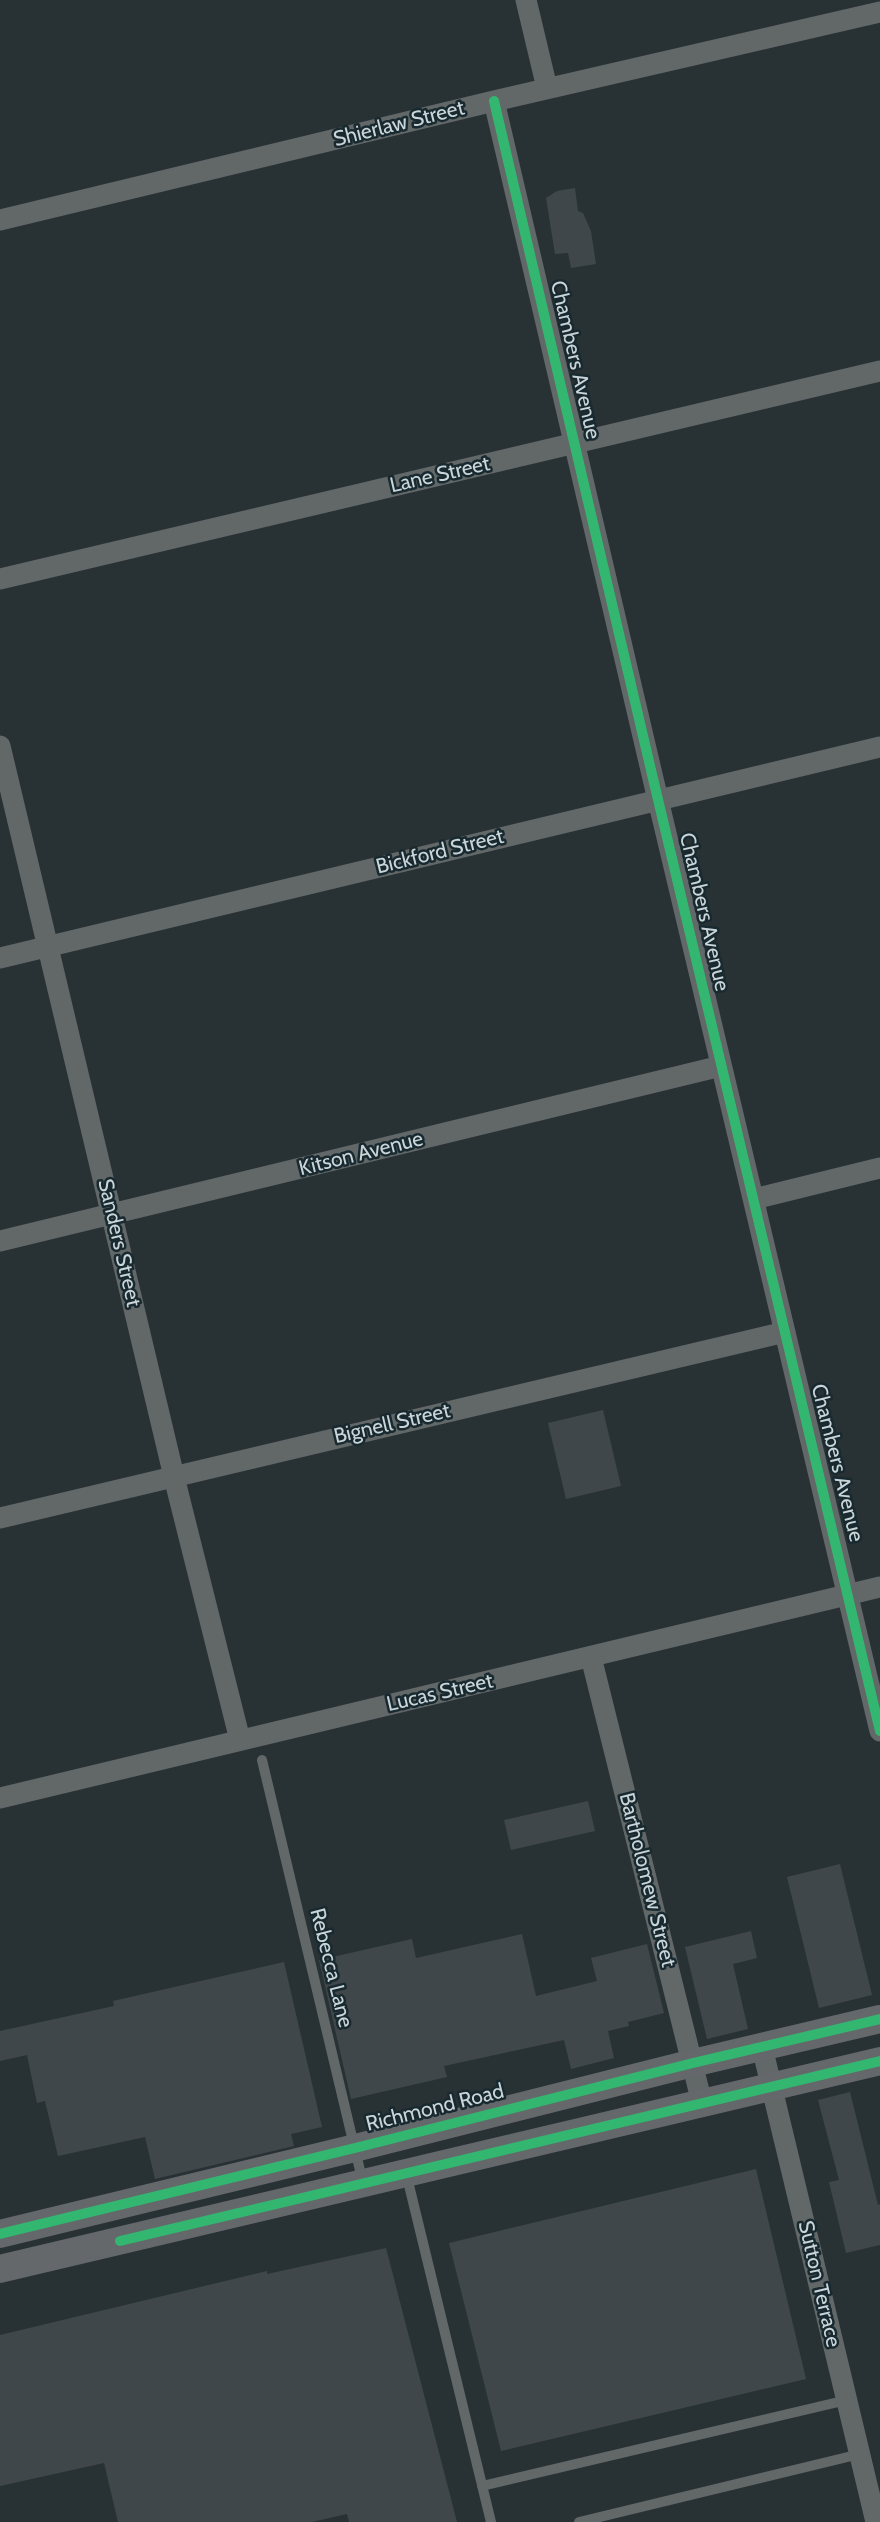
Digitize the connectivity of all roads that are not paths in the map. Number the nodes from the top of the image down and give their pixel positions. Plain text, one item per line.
1 (526, 0) edge
2 (880, 12) edge
3 (547, 88) junction
4 (494, 101) junction
5 (0, 220) edge
6 (880, 370) edge
7 (575, 443) junction
8 (0, 579) edge
9 (0, 746) edge
10 (880, 747) edge
11 (658, 800) junction
12 (48, 946) junction
13 (0, 958) edge
14 (721, 1066) junction
15 (880, 1168) edge
16 (754, 1199) junction
17 (113, 1214) junction
18 (0, 1241) edge
19 (785, 1332) junction
20 (174, 1475) junction
21 (0, 1518) edge
22 (880, 1587) edge
23 (848, 1595) junction
24 (591, 1657) junction
25 (880, 1731) edge
26 (240, 1740) junction
27 (262, 1760) dead end
28 (0, 1798) edge
29 (880, 2019) edge
30 (762, 2046) junction
31 (880, 2061) edge
32 (692, 2063) junction
33 (771, 2087) junction
34 (702, 2103) junction
35 (355, 2148) junction
36 (406, 2173) junction
37 (363, 2184) junction
38 (0, 2234) edge
39 (0, 2269) edge
40 (846, 2400) junction
41 (859, 2454) junction
42 (482, 2486) junction
43 (491, 2522) edge
44 (579, 2522) edge
45 (876, 2522) edge

1 - 3 street
2 - 3 street, Shierlaw Street
3 - 4 street, Shierlaw Street
4 - 5 street, Shierlaw Street
4 - 7 street, Chambers Avenue
6 - 7 street, Lane Street
7 - 8 street, Lane Street
7 - 11 street, Chambers Avenue
9 - 12 street, Sanders Street
10 - 11 street, Bickford Street
11 - 12 street, Bickford Street
11 - 14 street, Chambers Avenue
12 - 13 street, Bickford Street
12 - 17 street, Sanders Street
14 - 16 street, Chambers Avenue
14 - 17 street, Kitson Avenue
15 - 16 street
16 - 19 street, Chambers Avenue
17 - 18 street, Kitson Avenue
17 - 20 street, Sanders Street
19 - 20 street, Bignell Street
19 - 23 street, Chambers Avenue
20 - 21 street, Bignell Street
20 - 26 street, Sanders Street
22 - 23 street, Lucas Street
23 - 24 street, Lucas Street
23 - 25 street, Chambers Avenue
24 - 26 street, Lucas Street
24 - 32 street, Bartholomew Street
26 - 28 street, Lucas Street
27 - 35 lane, Rebecca Lane
29 - 30 main road, Richmond Road
30 - 32 main road, Richmond Road
30 - 33 street, Sutton Terrace
31 - 33 main road
32 - 34 street, Bartholomew Street
32 - 35 main road, Richmond Road
33 - 34 main road
33 - 40 street, Sutton Terrace
34 - 36 main road
35 - 37 lane, Rebecca Lane
35 - 38 main road, Richmond Road
36 - 37 main road
36 - 42 lane
37 - 39 main road
40 - 41 street, Sutton Terrace
40 - 42 lane
41 - 44 lane
41 - 45 street, Sutton Terrace
42 - 43 lane

